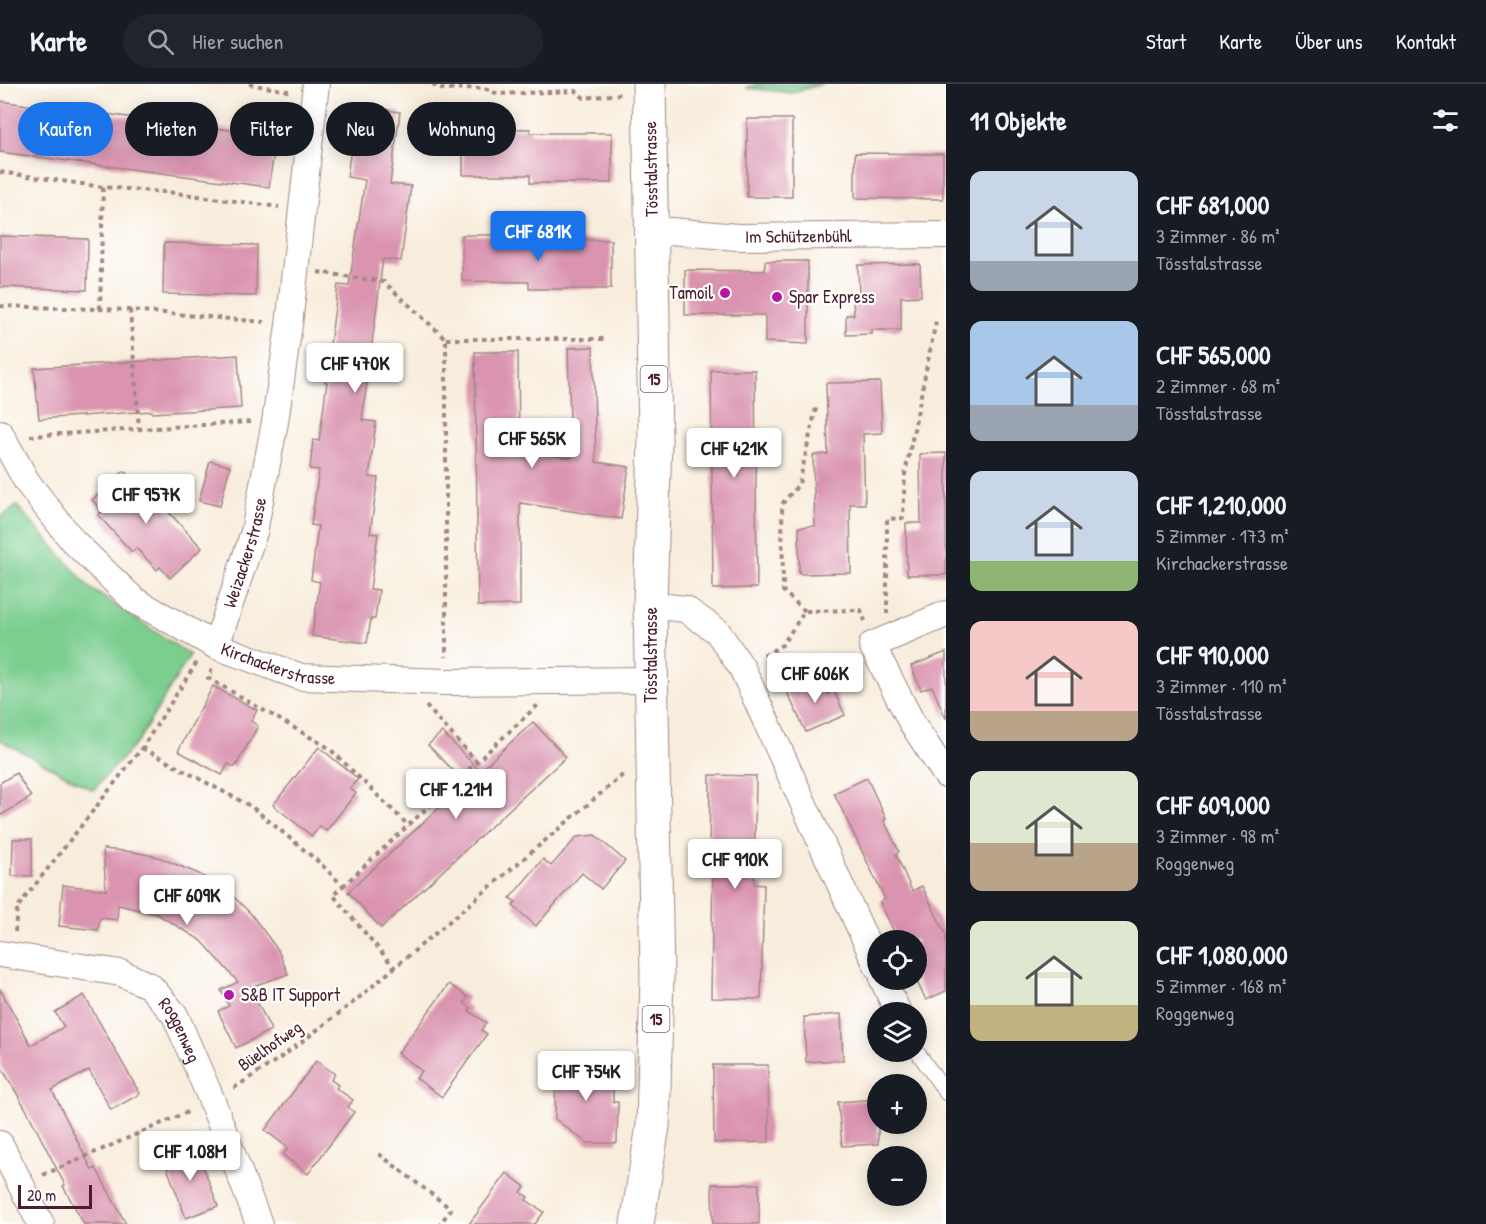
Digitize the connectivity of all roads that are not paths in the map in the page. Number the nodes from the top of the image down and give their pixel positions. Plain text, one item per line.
1 (638, 89) edge
2 (315, 90) edge
3 (946, 235) edge
4 (653, 238) junction
5 (0, 433) edge
6 (650, 605) junction
7 (946, 614) edge
8 (216, 646) junction
9 (651, 680) junction
10 (946, 776) edge
11 (867, 944) edge
12 (7, 954) edge
13 (924, 1062) edge
14 (946, 1093) edge
15 (0, 1144) edge
16 (639, 1222) edge
17 (41, 1224) edge
18 (260, 1224) edge

1 - 4 main road, Tösstalstrasse / 15
2 - 8 street, Weizackerstrasse
3 - 4 street, Im Schützenbühl
4 - 6 main road, Tösstalstrasse / 15
5 - 8 street, Kirchackerstrasse
6 - 9 main road, Tösstalstrasse / 15
6 - 11 street
7 - 10 street
8 - 9 street, Kirchackerstrasse
9 - 16 main road, Tösstalstrasse / 15
12 - 18 street, Roggenweg
13 - 14 lane
15 - 17 street

